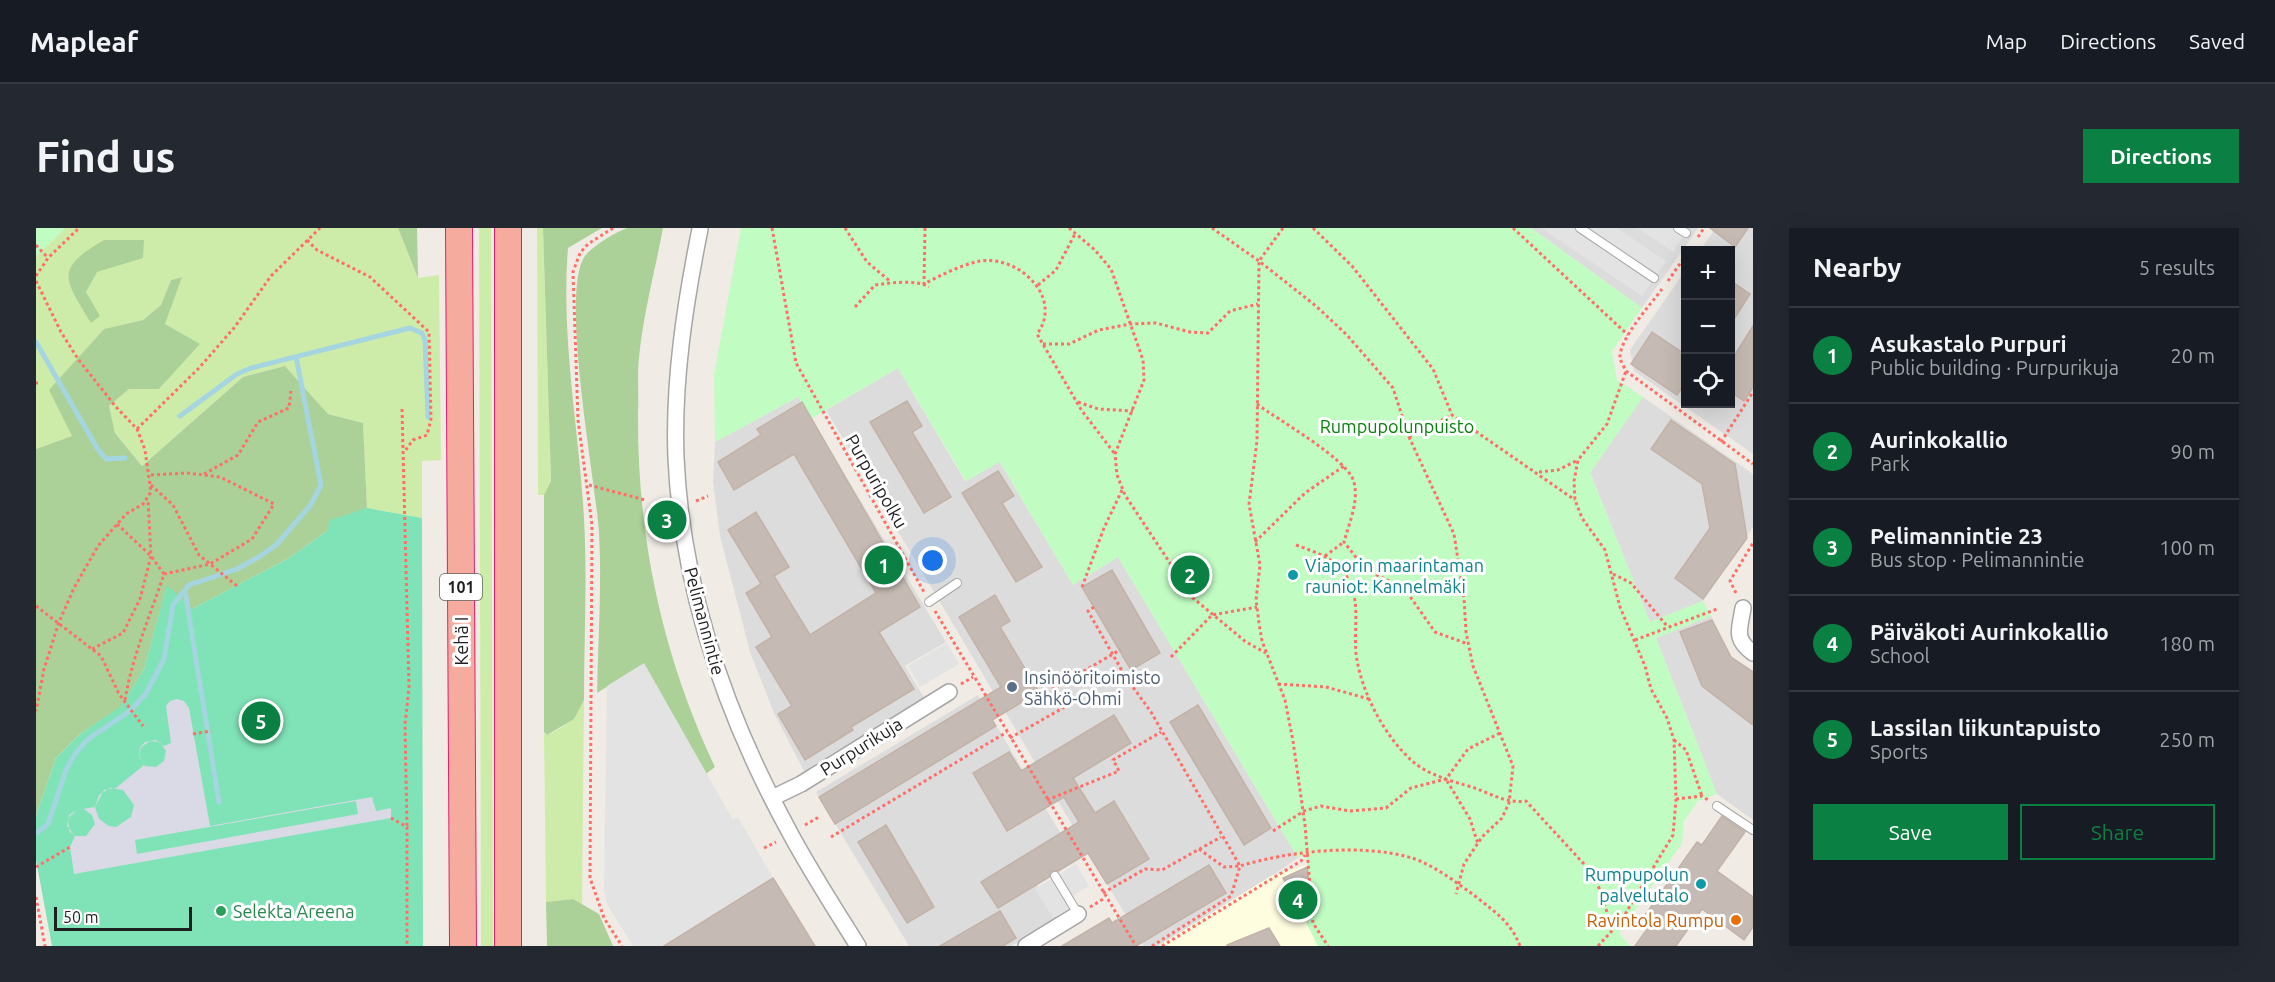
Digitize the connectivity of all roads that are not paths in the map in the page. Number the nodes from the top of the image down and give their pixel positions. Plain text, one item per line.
1 (459, 228) edge
2 (508, 228) edge
3 (1581, 228) edge
4 (1678, 228) edge
5 (700, 229) edge
6 (1686, 233) dead end
7 (1654, 278) dead end
8 (957, 583) dead end
9 (929, 602) road end
10 (1743, 608) road end
11 (1753, 653) edge
12 (950, 692) dead end
13 (772, 798) junction
14 (1717, 806) road end
15 (1753, 830) edge
16 (1055, 876) dead end
17 (1078, 914) joint
18 (463, 946) edge
19 (508, 946) edge
20 (858, 946) edge
21 (1026, 946) edge

1 - 18 highway, Kehä I / 101
2 - 19 highway
3 - 7 lane
4 - 6 lane
5 - 13 street, Pelimannintie
8 - 9 lane
10 - 11 street
12 - 13 street, Purpurikuja
13 - 20 street, Pelimannintie
14 - 15 lane
16 - 17 lane
17 - 21 street

